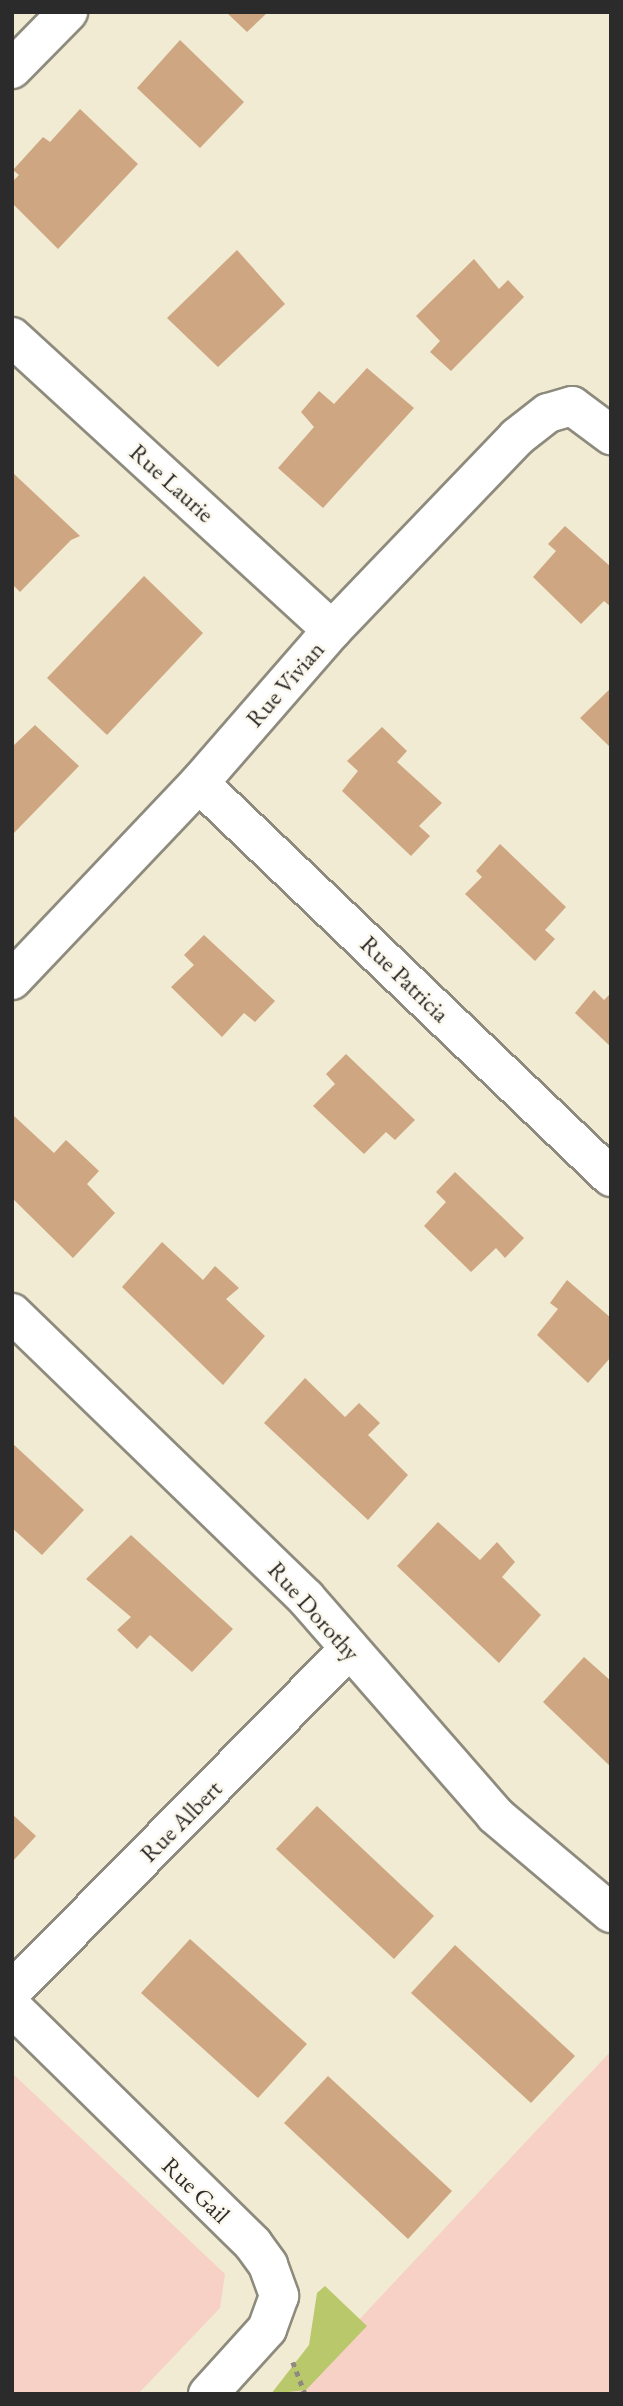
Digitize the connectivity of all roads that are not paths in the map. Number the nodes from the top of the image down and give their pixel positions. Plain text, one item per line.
1 (68, 12) edge
2 (12, 69) edge
3 (12, 337) edge
4 (611, 435) edge
5 (332, 629) junction
6 (200, 783) junction
7 (12, 979) edge
8 (611, 1177) edge
9 (12, 1313) edge
10 (348, 1650) junction
11 (611, 1913) edge
12 (12, 1991) edge
13 (12, 2007) edge
14 (208, 2394) edge

1 - 2 street
3 - 5 street, Rue Laurie
4 - 5 street, Rue Vivian
5 - 6 street, Rue Vivian
6 - 7 street, Rue Vivian
6 - 8 street, Rue Patricia
9 - 10 street, Rue Dorothy
10 - 11 street, Rue Dorothy
10 - 12 street, Rue Albert
13 - 14 street, Rue Gail

